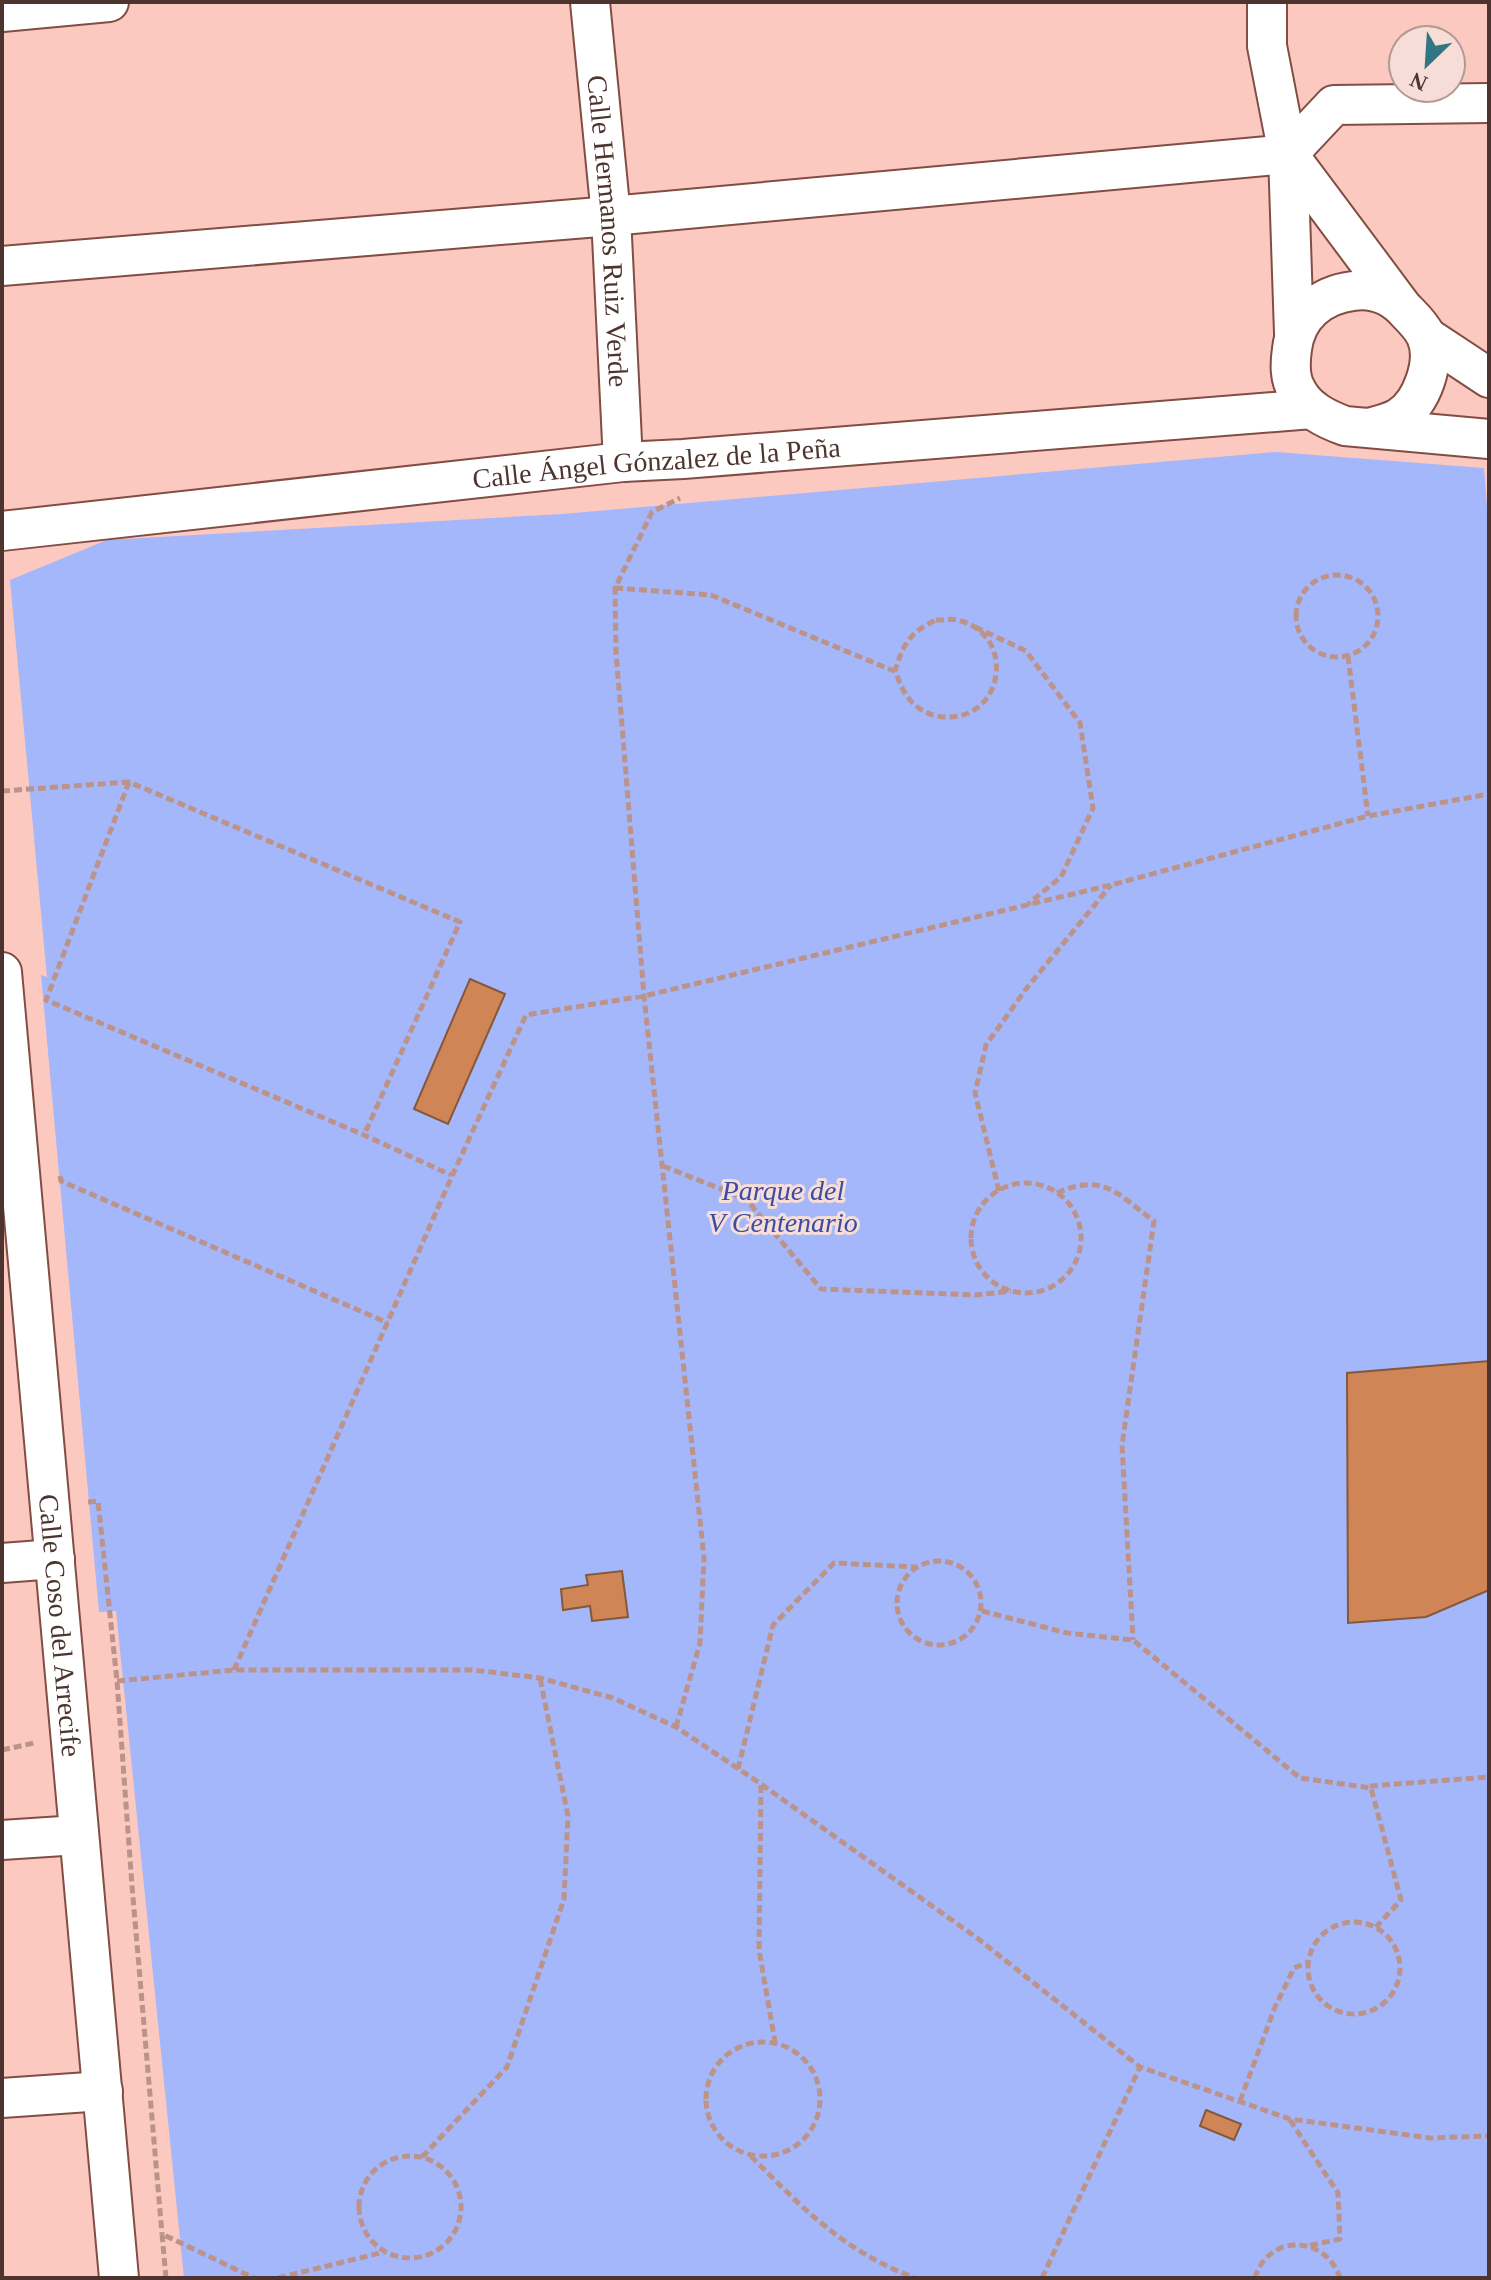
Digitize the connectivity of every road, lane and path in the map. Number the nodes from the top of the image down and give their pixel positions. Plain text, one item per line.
1 (109, 2) edge
2 (590, 2) edge
3 (1267, 2) edge
4 (2, 12) edge
5 (1489, 103) edge
6 (1288, 154) junction
7 (611, 216) junction
8 (2, 266) edge
9 (1400, 304) junction
10 (1294, 333) junction
11 (1427, 337) junction
12 (1489, 378) edge
13 (1312, 409) junction
14 (1369, 428) junction
15 (1489, 439) edge
16 (683, 459) junction
17 (623, 462) junction
18 (2, 531) edge
19 (615, 588) junction
20 (975, 627) junction
21 (1348, 656) junction
22 (895, 671) junction
23 (129, 782) junction
24 (2, 791) edge
25 (1489, 794) edge
26 (1368, 816) junction
27 (1111, 885) junction
28 (1026, 905) junction
29 (2, 972) edge
30 (644, 996) junction
31 (46, 1000) junction
32 (47, 1014) dead end
33 (6, 1050) edge
34 (364, 1135) junction
35 (663, 1166) junction
36 (60, 1167) dead end
37 (452, 1176) junction
38 (999, 1191) junction
39 (1057, 1193) junction
40 (1011, 1291) junction
41 (16, 1305) edge
42 (388, 1323) junction
43 (51, 1506) junction
44 (55, 1559) junction
45 (2, 1563) edge
46 (917, 1567) junction
47 (982, 1611) junction
48 (1133, 1640) junction
49 (234, 1670) junction
50 (540, 1678) junction
51 (117, 1681) junction
52 (676, 1727) junction
53 (738, 1769) junction
54 (1489, 1777) edge
55 (761, 1784) junction
56 (1364, 1787) junction
57 (78, 1835) junction
58 (2, 1840) edge
59 (1376, 1927) junction
60 (1308, 1962) junction
61 (775, 2042) junction
62 (1140, 2067) junction
63 (103, 2091) junction
64 (2, 2098) edge
65 (1240, 2101) junction
66 (1290, 2119) junction
67 (1489, 2136) edge
68 (750, 2155) junction
69 (422, 2157) junction
70 (162, 2234) junction
71 (1307, 2246) junction
72 (384, 2252) junction
73 (119, 2278) edge
74 (166, 2278) edge
75 (254, 2278) edge
76 (278, 2278) edge
77 (915, 2278) edge
78 (1042, 2278) edge
79 (1255, 2278) edge
80 (1340, 2278) edge

1 - 4 street
2 - 7 street, Calle Hermanos Ruiz Verde
3 - 6 street
5 - 6 street
6 - 7 street
6 - 9 street
6 - 10 street
7 - 8 street
7 - 17 street, Calle Hermanos Ruiz Verde
9 - 10 street
9 - 11 street
10 - 13 street
11 - 12 street
11 - 14 street
13 - 14 street
13 - 16 street, Calle Ángel Gónzalez de la Peña
14 - 15 street
16 - 17 street, Calle Ángel Gónzalez de la Peña
16 - 19 path
17 - 18 street, Calle Ángel Gónzalez de la Peña
19 - 22 path
19 - 30 path
20 - 22 path
20 - 22 path
20 - 28 path
21 - 21 path
21 - 26 path
23 - 24 path
23 - 31 path
23 - 34 path
25 - 26 path
26 - 27 path
27 - 28 path
27 - 38 path
28 - 30 path
29 - 33 street, Calle Coso del Arrecife
30 - 35 path
30 - 37 path
31 - 32 path
31 - 34 path
33 - 41 street, Calle Coso del Arrecife
34 - 37 path
35 - 40 path
35 - 52 path
36 - 42 path
37 - 42 path
38 - 39 path
38 - 40 path
39 - 40 path
39 - 48 path
41 - 43 street, Calle Coso del Arrecife
42 - 49 path
43 - 44 street, Calle Coso del Arrecife
43 - 51 path
44 - 45 street
44 - 57 street, Calle Coso del Arrecife
46 - 47 path
46 - 47 path
46 - 53 path
47 - 48 path
48 - 56 path
49 - 50 path
49 - 51 path
50 - 52 path
50 - 69 path
51 - 70 path
52 - 53 path
53 - 55 path
54 - 56 path
55 - 61 path
55 - 62 path
56 - 59 path
57 - 58 street
57 - 63 street, Calle Coso del Arrecife
59 - 60 path
59 - 60 path
60 - 65 path
61 - 68 path
61 - 68 path
62 - 65 path
62 - 78 path
63 - 64 street
63 - 73 street, Calle Coso del Arrecife
65 - 66 path
66 - 67 path
66 - 71 path
68 - 77 path
69 - 72 path
69 - 72 path
70 - 74 path
70 - 75 path
71 - 79 path
71 - 80 path
72 - 76 path

